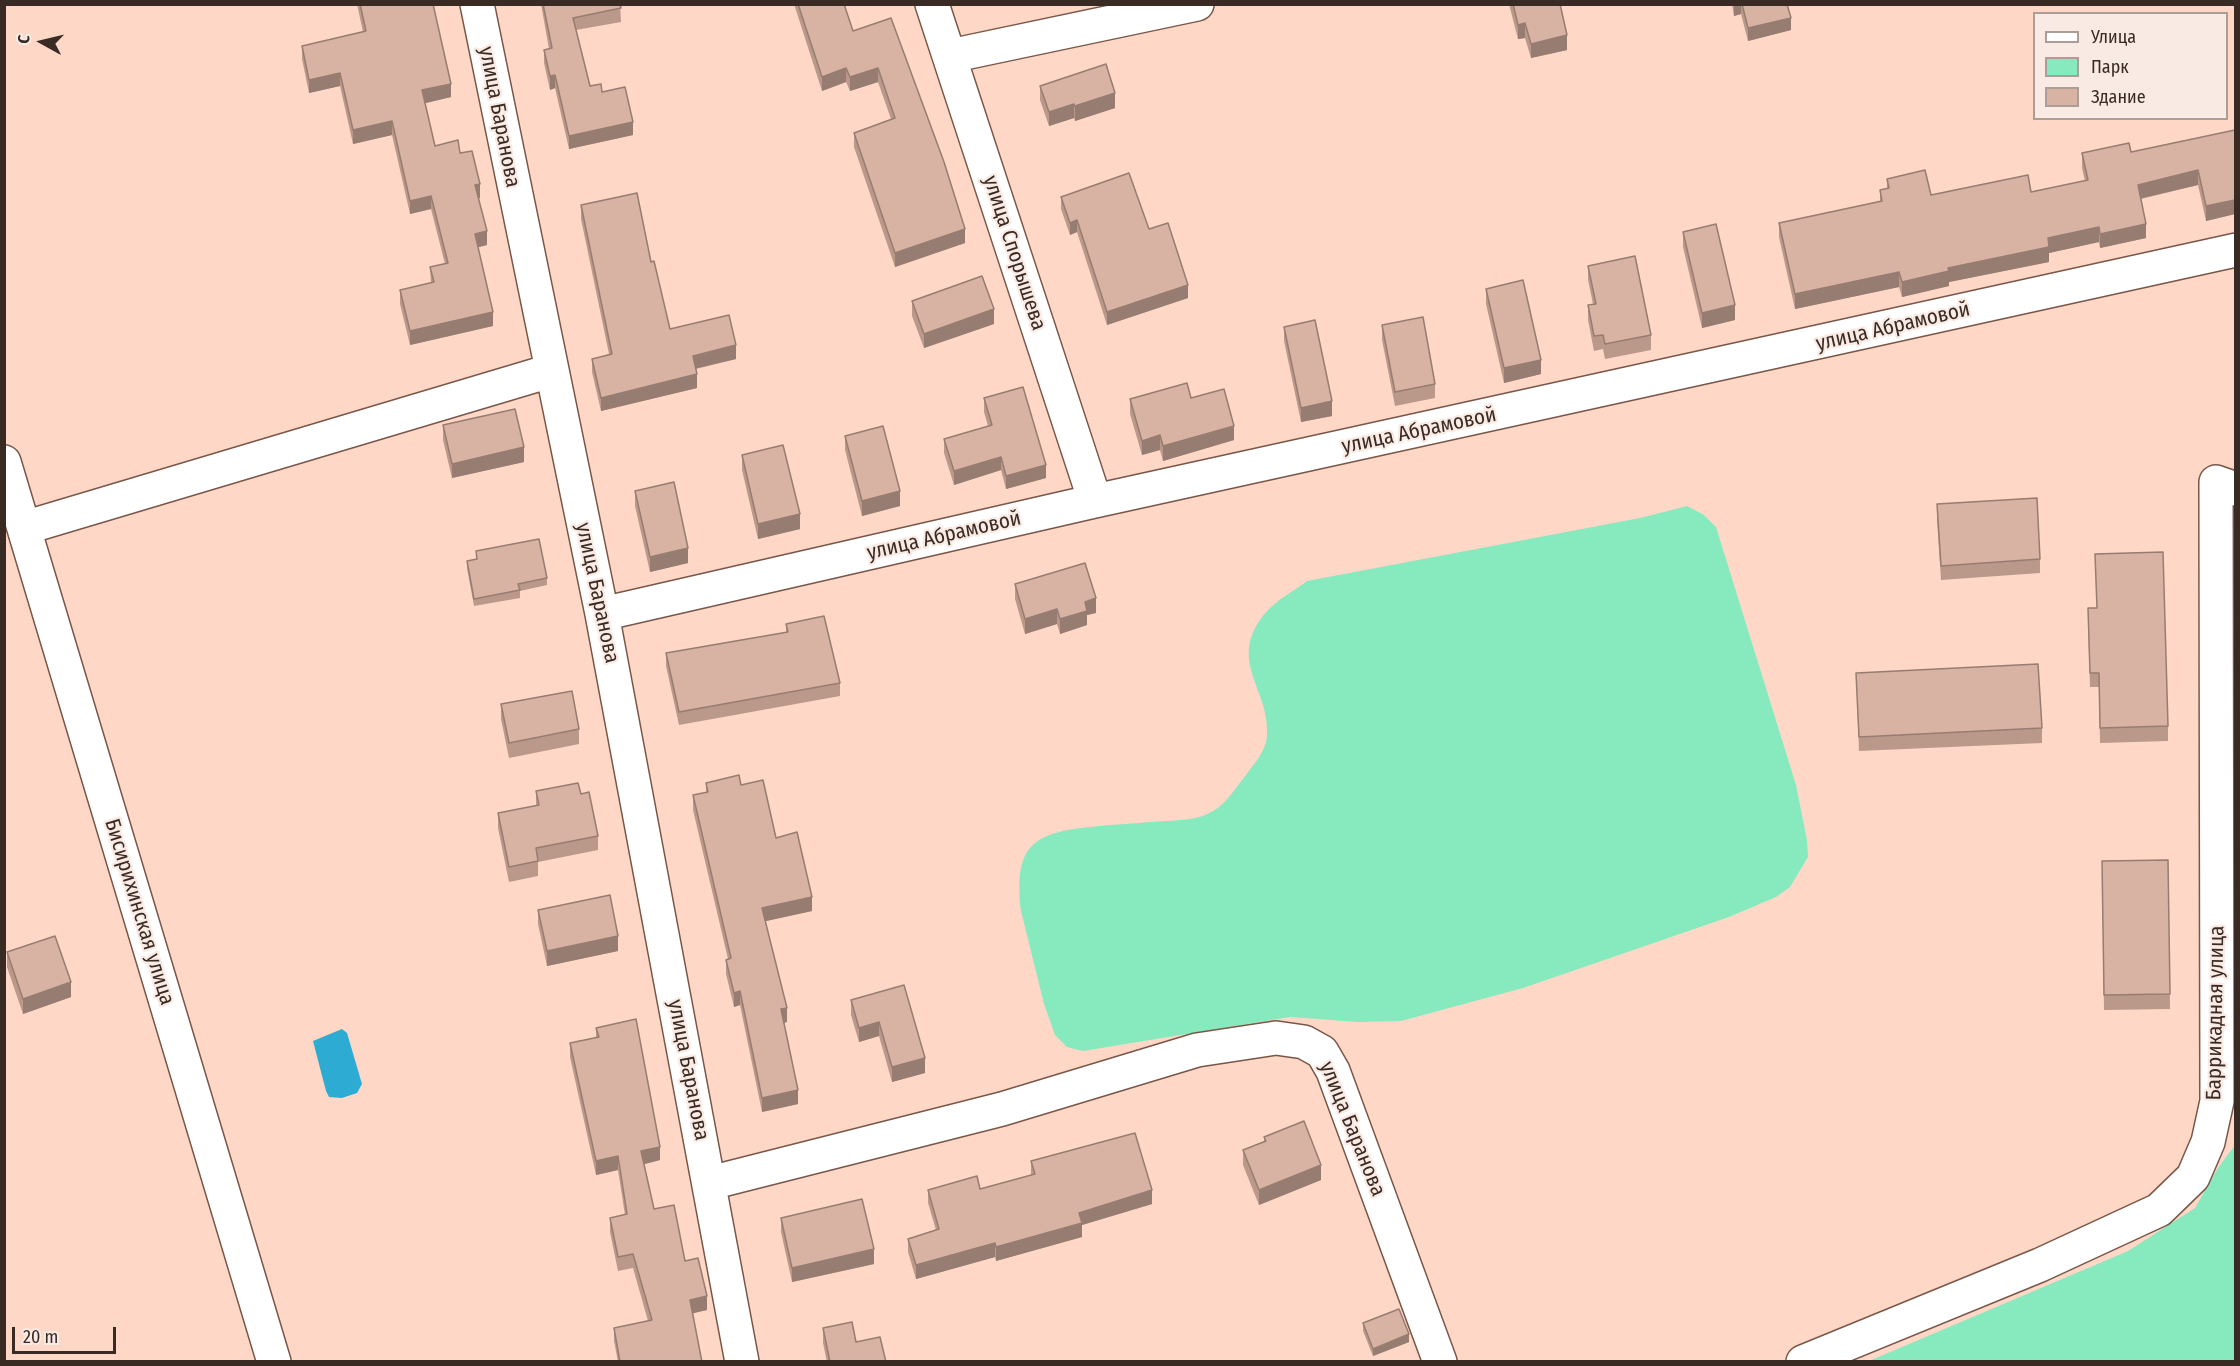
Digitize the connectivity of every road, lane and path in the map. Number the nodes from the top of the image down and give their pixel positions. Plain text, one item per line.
1 (477, 4) edge
2 (932, 4) edge
3 (1197, 4) edge
4 (950, 56) junction
5 (2235, 250) edge
6 (550, 371) junction
7 (4, 462) edge
8 (2226, 486) edge
9 (1095, 501) junction
10 (15, 515) edge
11 (602, 614) junction
12 (710, 1183) junction
13 (274, 1362) edge
14 (742, 1362) edge
15 (1440, 1362) edge
16 (1803, 1362) edge

1 - 6 street, улица Баранова
2 - 4 street, улица Спорышева
3 - 4 street
4 - 9 street, улица Спорышева
5 - 9 street, улица Абрамовой
6 - 10 street
6 - 11 street, улица Баранова
7 - 10 street, Бисирихинская улица
8 - 16 street, Баррикадная улица
9 - 11 street, улица Абрамовой
10 - 13 street, Бисирихинская улица
11 - 12 street, улица Баранова
12 - 14 street, улица Баранова
12 - 15 street, улица Баранова

